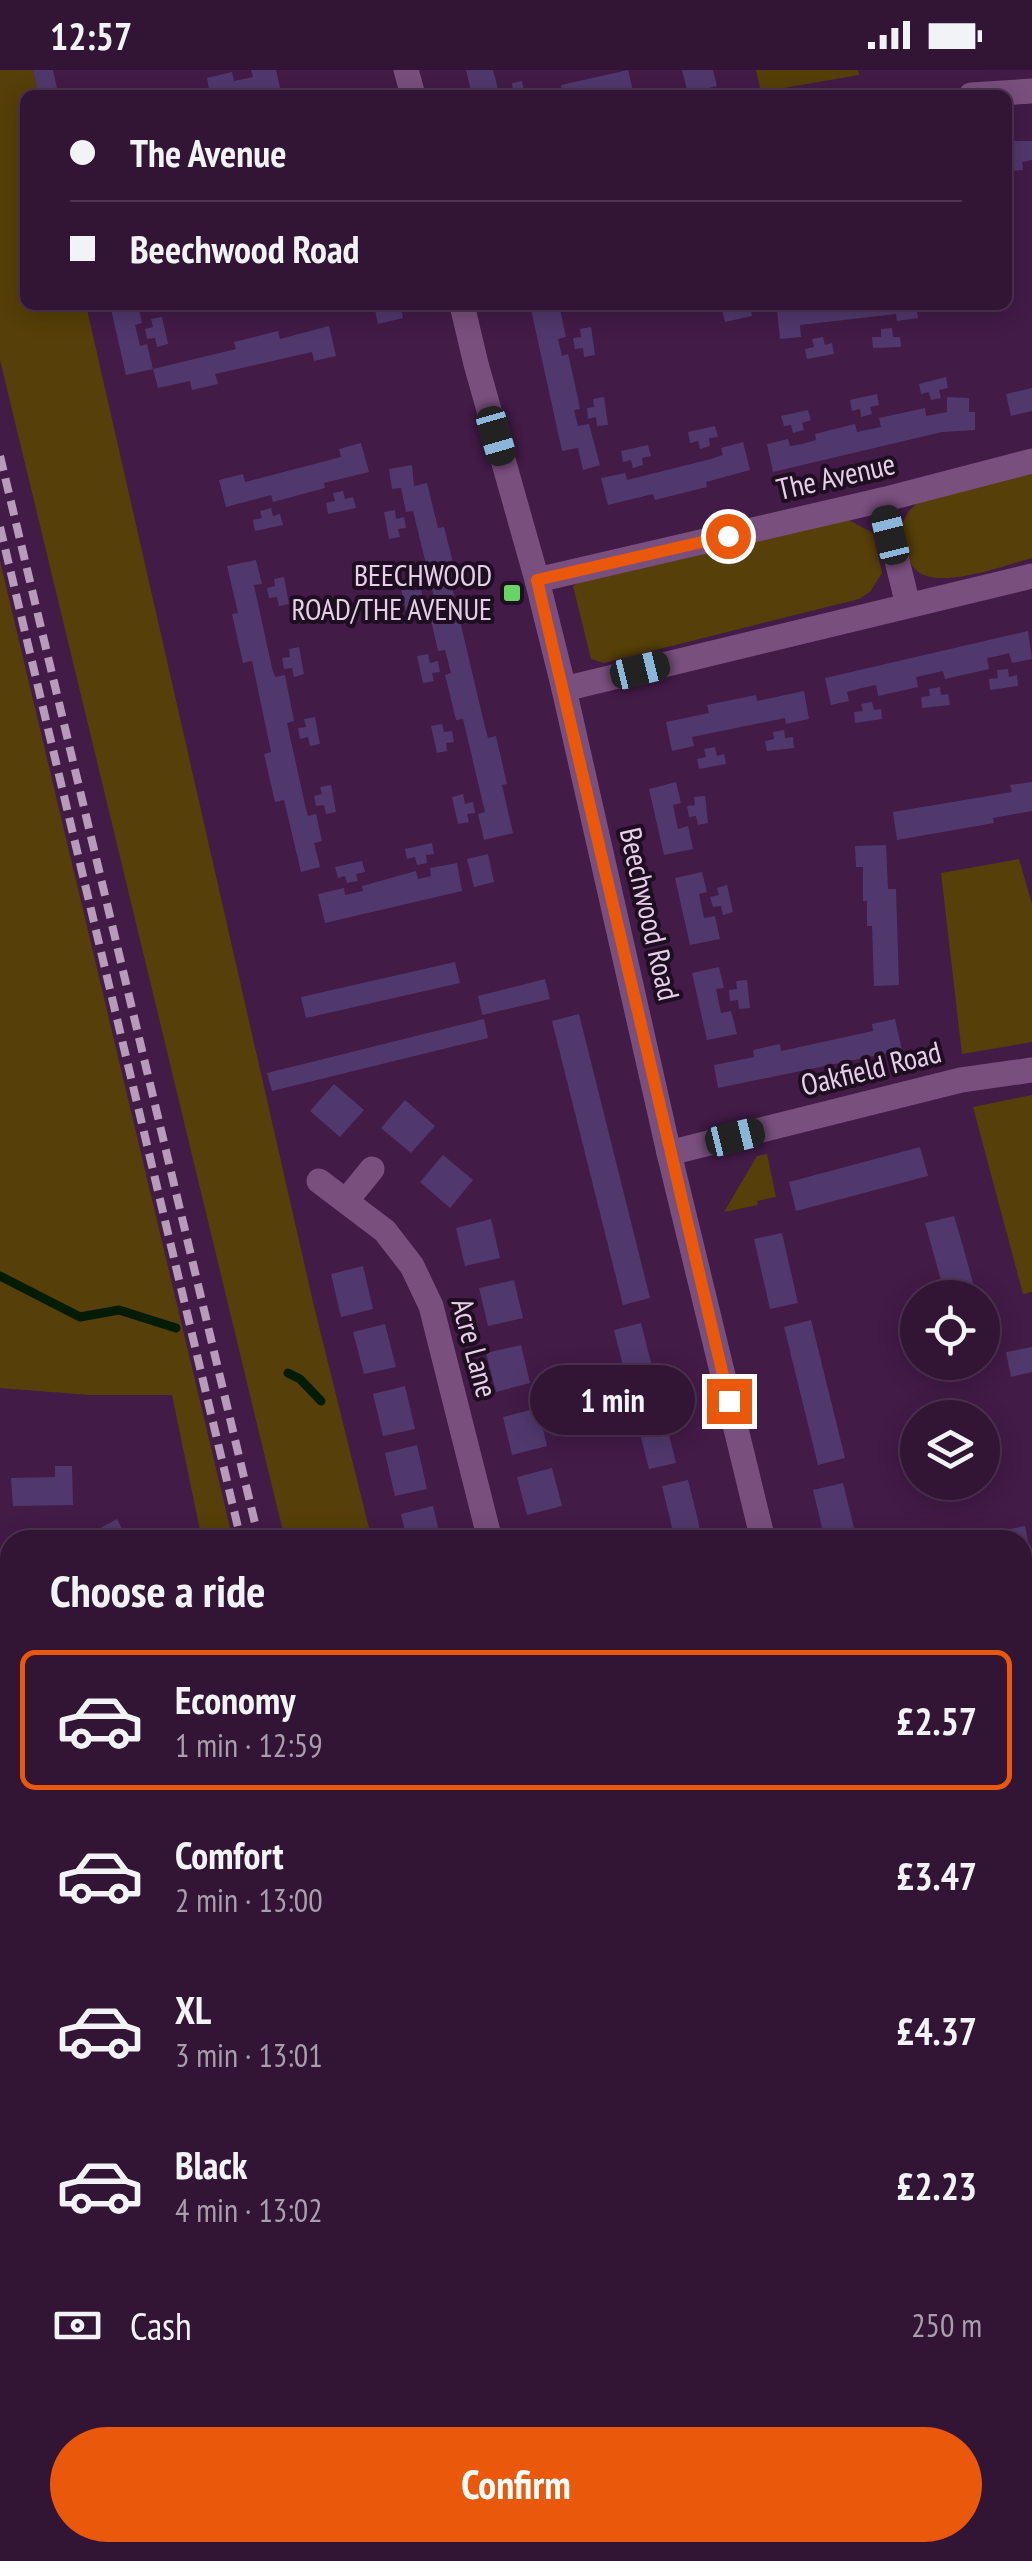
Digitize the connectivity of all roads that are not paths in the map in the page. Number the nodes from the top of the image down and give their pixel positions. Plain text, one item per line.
1 (463, 310) edge
2 (1032, 461) edge
3 (882, 500) junction
4 (1032, 576) edge
5 (537, 580) junction
6 (908, 605) junction
7 (564, 689) junction
8 (1032, 1070) edge
9 (669, 1153) junction
10 (372, 1169) dead end
11 (319, 1181) dead end
12 (346, 1201) junction
13 (487, 1530) edge
14 (761, 1530) edge

1 - 5 street, Beechwood Road
2 - 3 street, The Avenue
3 - 5 street, The Avenue
3 - 6 street
4 - 6 street
5 - 7 street, Beechwood Road
6 - 7 street
7 - 9 street, Beechwood Road
8 - 9 street, Oakfield Road
9 - 14 street, Beechwood Road
10 - 12 street
11 - 12 street, Acre Lane
12 - 13 street, Acre Lane

